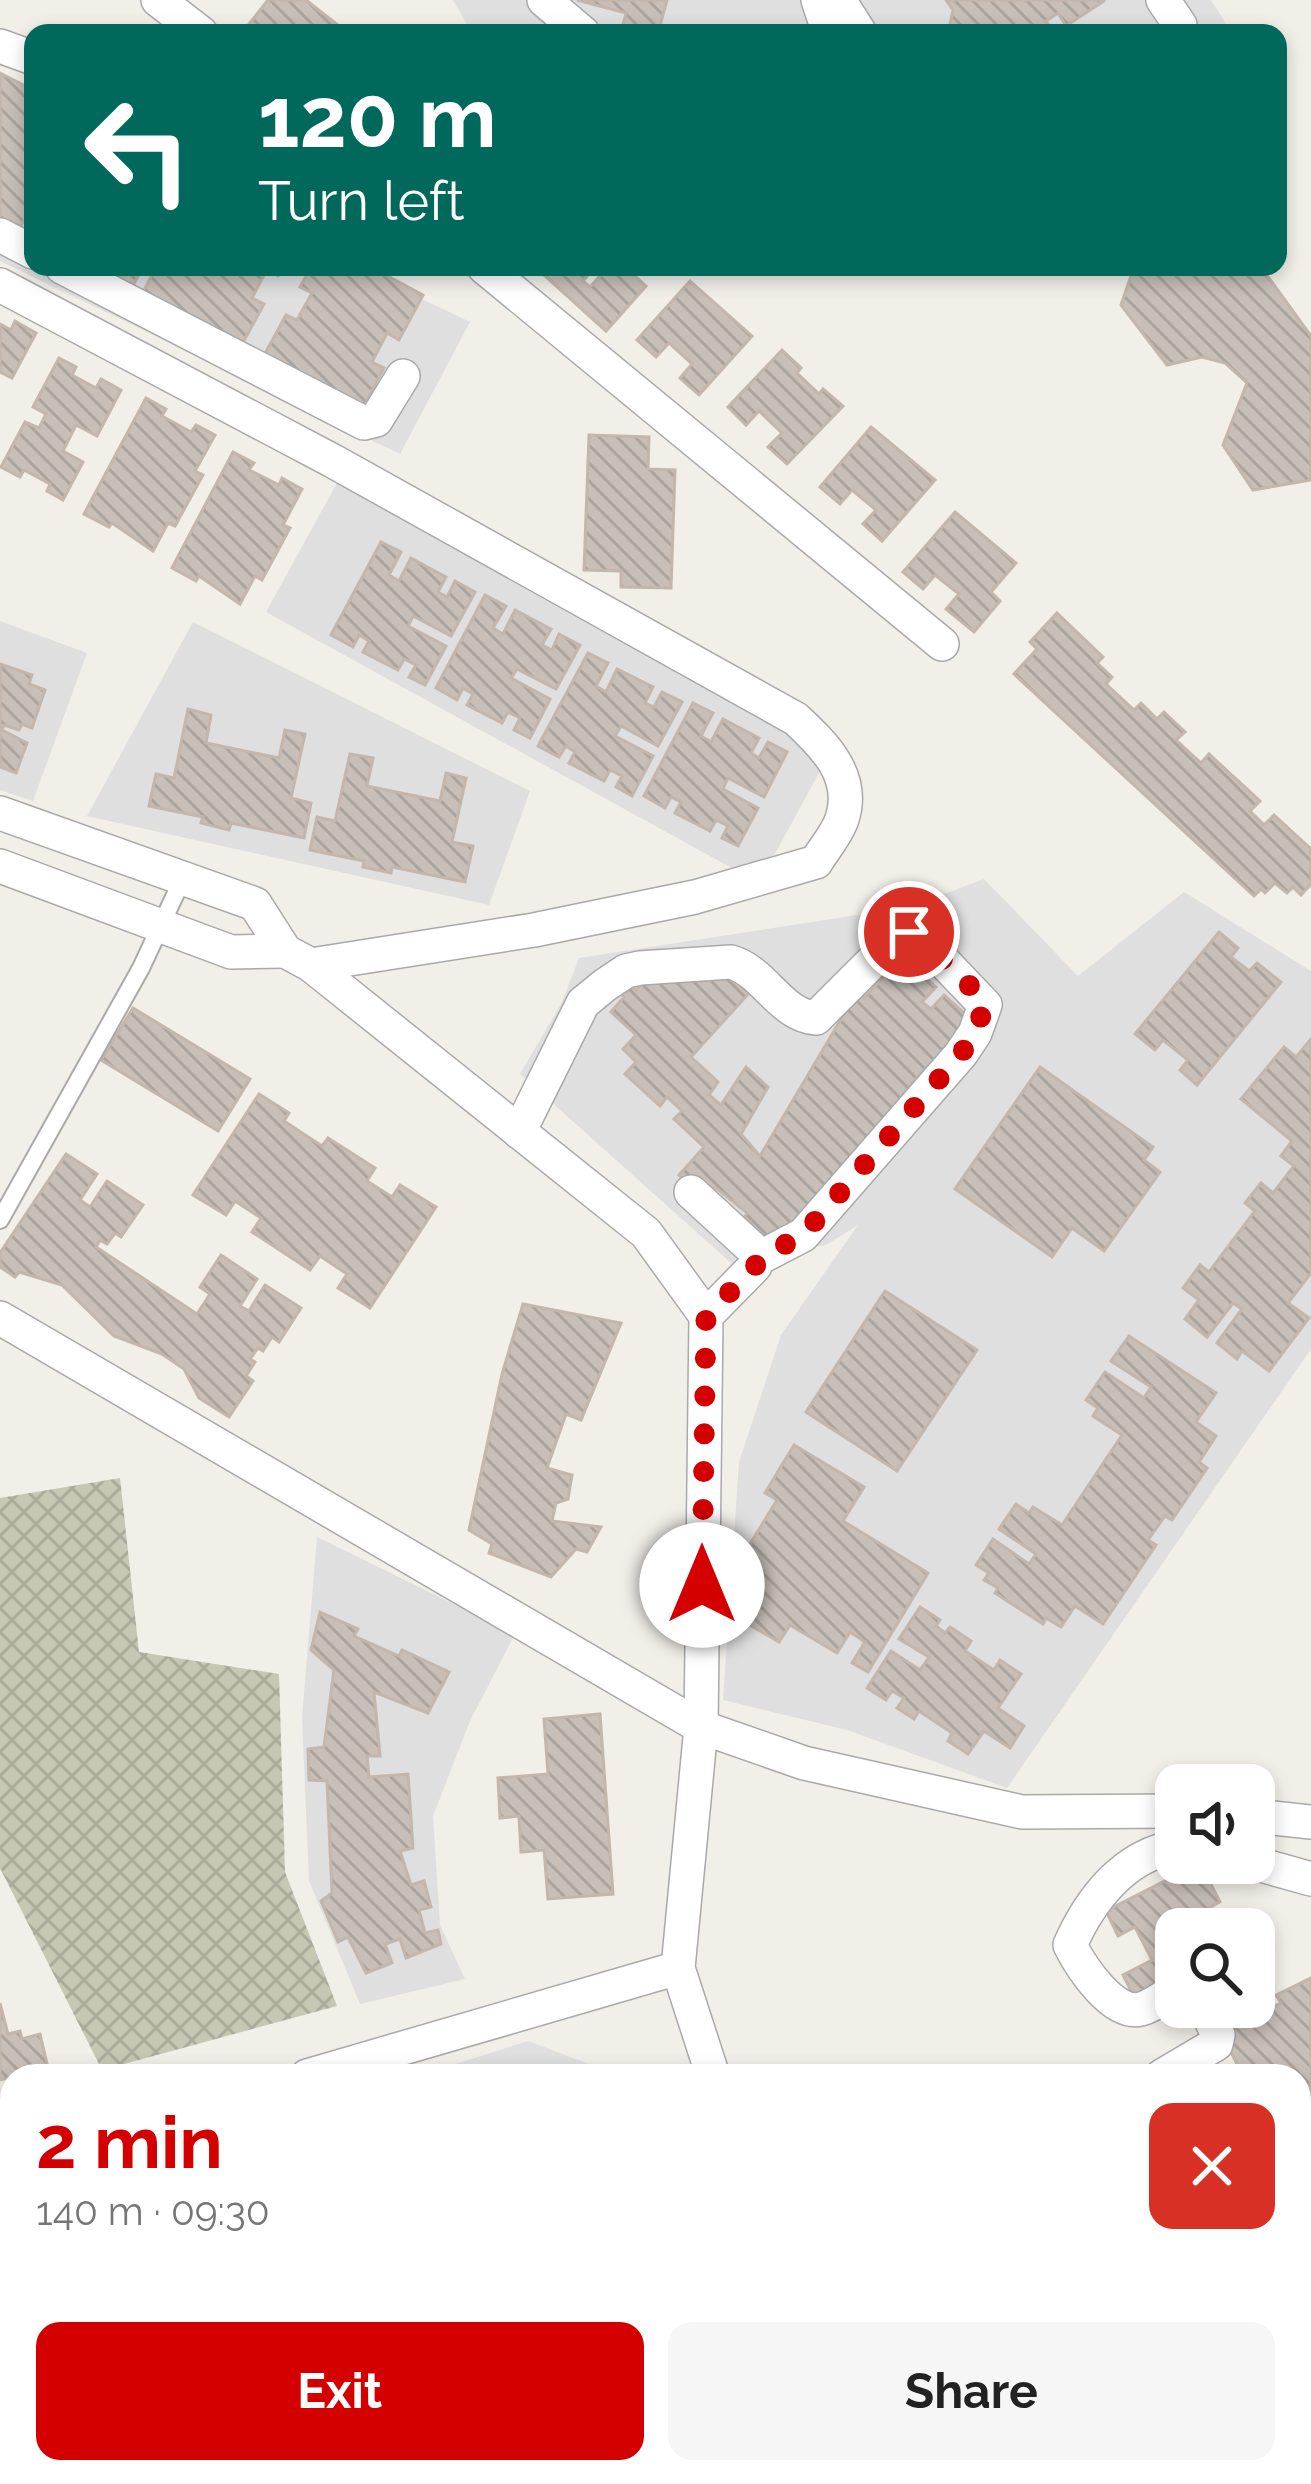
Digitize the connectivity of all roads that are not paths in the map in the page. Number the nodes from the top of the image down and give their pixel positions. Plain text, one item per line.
1 (158, 0) edge
2 (544, 0) edge
3 (190, 24) edge
4 (573, 24) edge
5 (79, 276) edge
6 (495, 276) edge
7 (0, 285) edge
8 (403, 376) dead end
9 (942, 644) dead end
10 (0, 813) edge
11 (0, 866) edge
12 (183, 878) junction
13 (163, 925) junction
14 (298, 958) junction
15 (519, 1132) junction
16 (691, 1192) dead end
17 (0, 1220) edge
18 (758, 1259) junction
19 (706, 1316) junction
20 (0, 1318) edge
21 (701, 1727) junction
22 (1155, 1811) edge
23 (1275, 1818) edge
24 (1305, 1821) edge
25 (1155, 1851) edge
26 (1283, 1871) edge
27 (678, 1968) junction
28 (1155, 2002) edge
29 (1215, 2028) edge
30 (348, 2064) edge
31 (703, 2064) edge
32 (1182, 2064) edge

1 - 3 street
2 - 4 street
5 - 8 street
6 - 9 street
7 - 14 street
10 - 12 street
11 - 13 street
12 - 13 lane
12 - 14 street
13 - 14 street
13 - 17 lane
14 - 15 street
15 - 18 street
15 - 19 street
16 - 18 street
18 - 19 street
19 - 21 street
20 - 21 street
21 - 22 street
21 - 27 street
23 - 24 street
24 - 26 street
25 - 28 street
27 - 30 street
27 - 31 street
29 - 32 street

